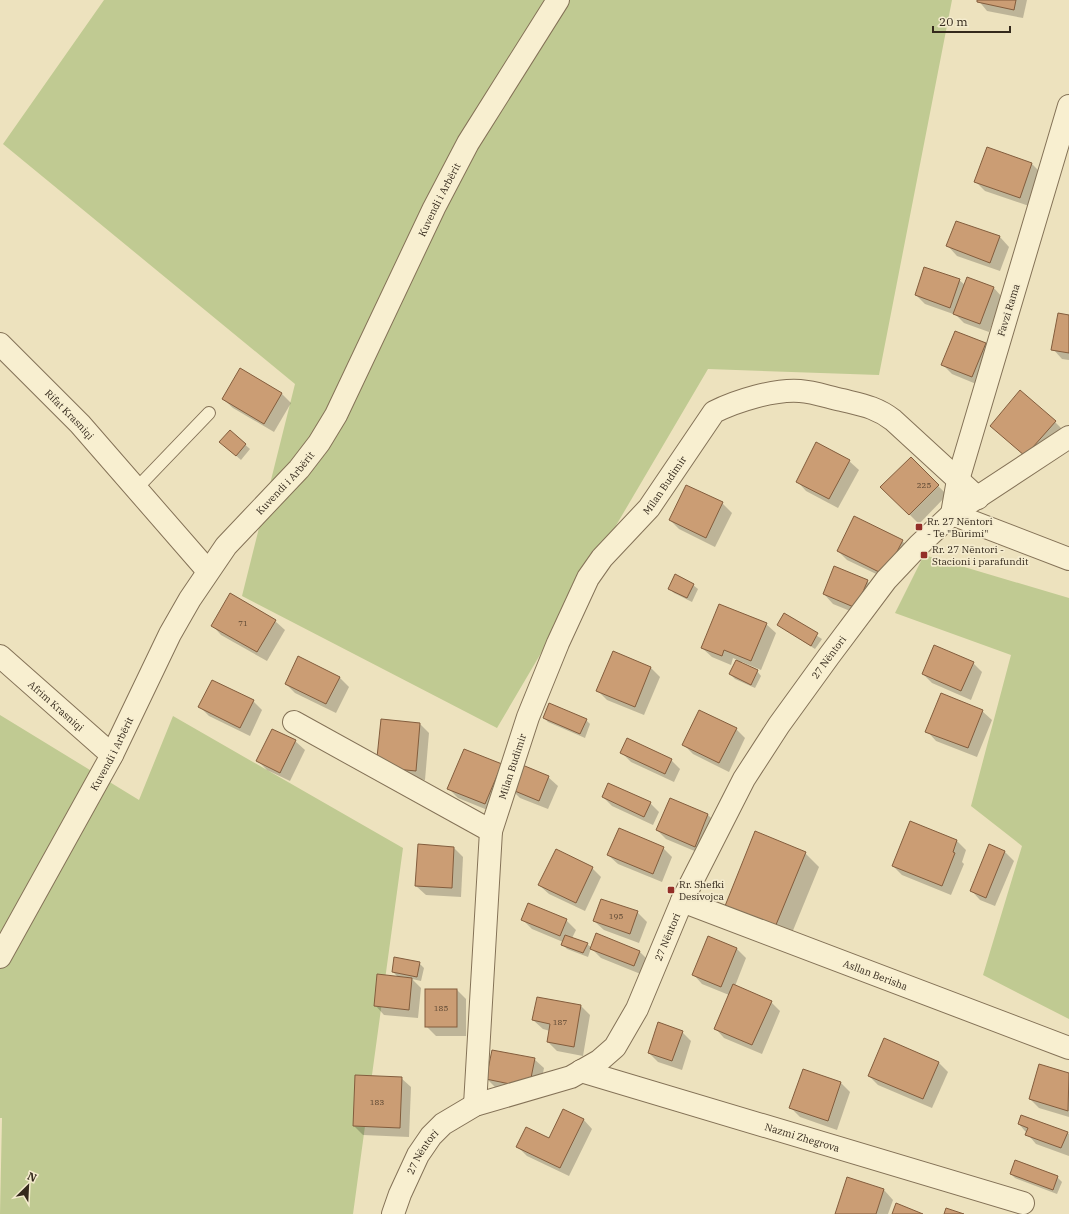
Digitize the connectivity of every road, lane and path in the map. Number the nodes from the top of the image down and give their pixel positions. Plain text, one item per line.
1 (558, 0) edge
2 (1069, 106) edge
3 (0, 344) edge
4 (209, 413) dead end
5 (1069, 437) edge
6 (958, 480) junction
7 (136, 489) junction
8 (978, 498) junction
9 (952, 514) junction
10 (1069, 559) edge
11 (208, 571) junction
12 (0, 656) edge
13 (294, 722) dead end
14 (112, 755) junction
15 (491, 831) junction
16 (682, 901) junction
17 (0, 957) edge
18 (1069, 1048) edge
19 (581, 1072) junction
20 (475, 1105) junction
21 (1022, 1203) dead end
22 (393, 1214) edge

1 - 11 street, Kuvendi i Arbërit
2 - 6 street, Favzi Rama
3 - 7 street, Rifat Krasniqi
4 - 7 lane
5 - 8 street, 27 Nëntori
6 - 8 street, Milan Budimir
6 - 9 street, Favzi Rama
6 - 15 street, Milan Budimir
7 - 11 street, Rifat Krasniqi
8 - 9 street, 27 Nëntori
9 - 10 street
9 - 16 street, 27 Nëntori
11 - 14 street, Kuvendi i Arbërit
12 - 14 street, Afrim Krasniqi
13 - 15 street
14 - 17 street, Kuvendi i Arbërit
15 - 20 street, Milan Budimir
16 - 18 street, Asllan Berisha
16 - 19 street, 27 Nëntori
19 - 20 street, 27 Nëntori
19 - 21 street, Nazmi Zhegrova
20 - 22 street, 27 Nëntori

